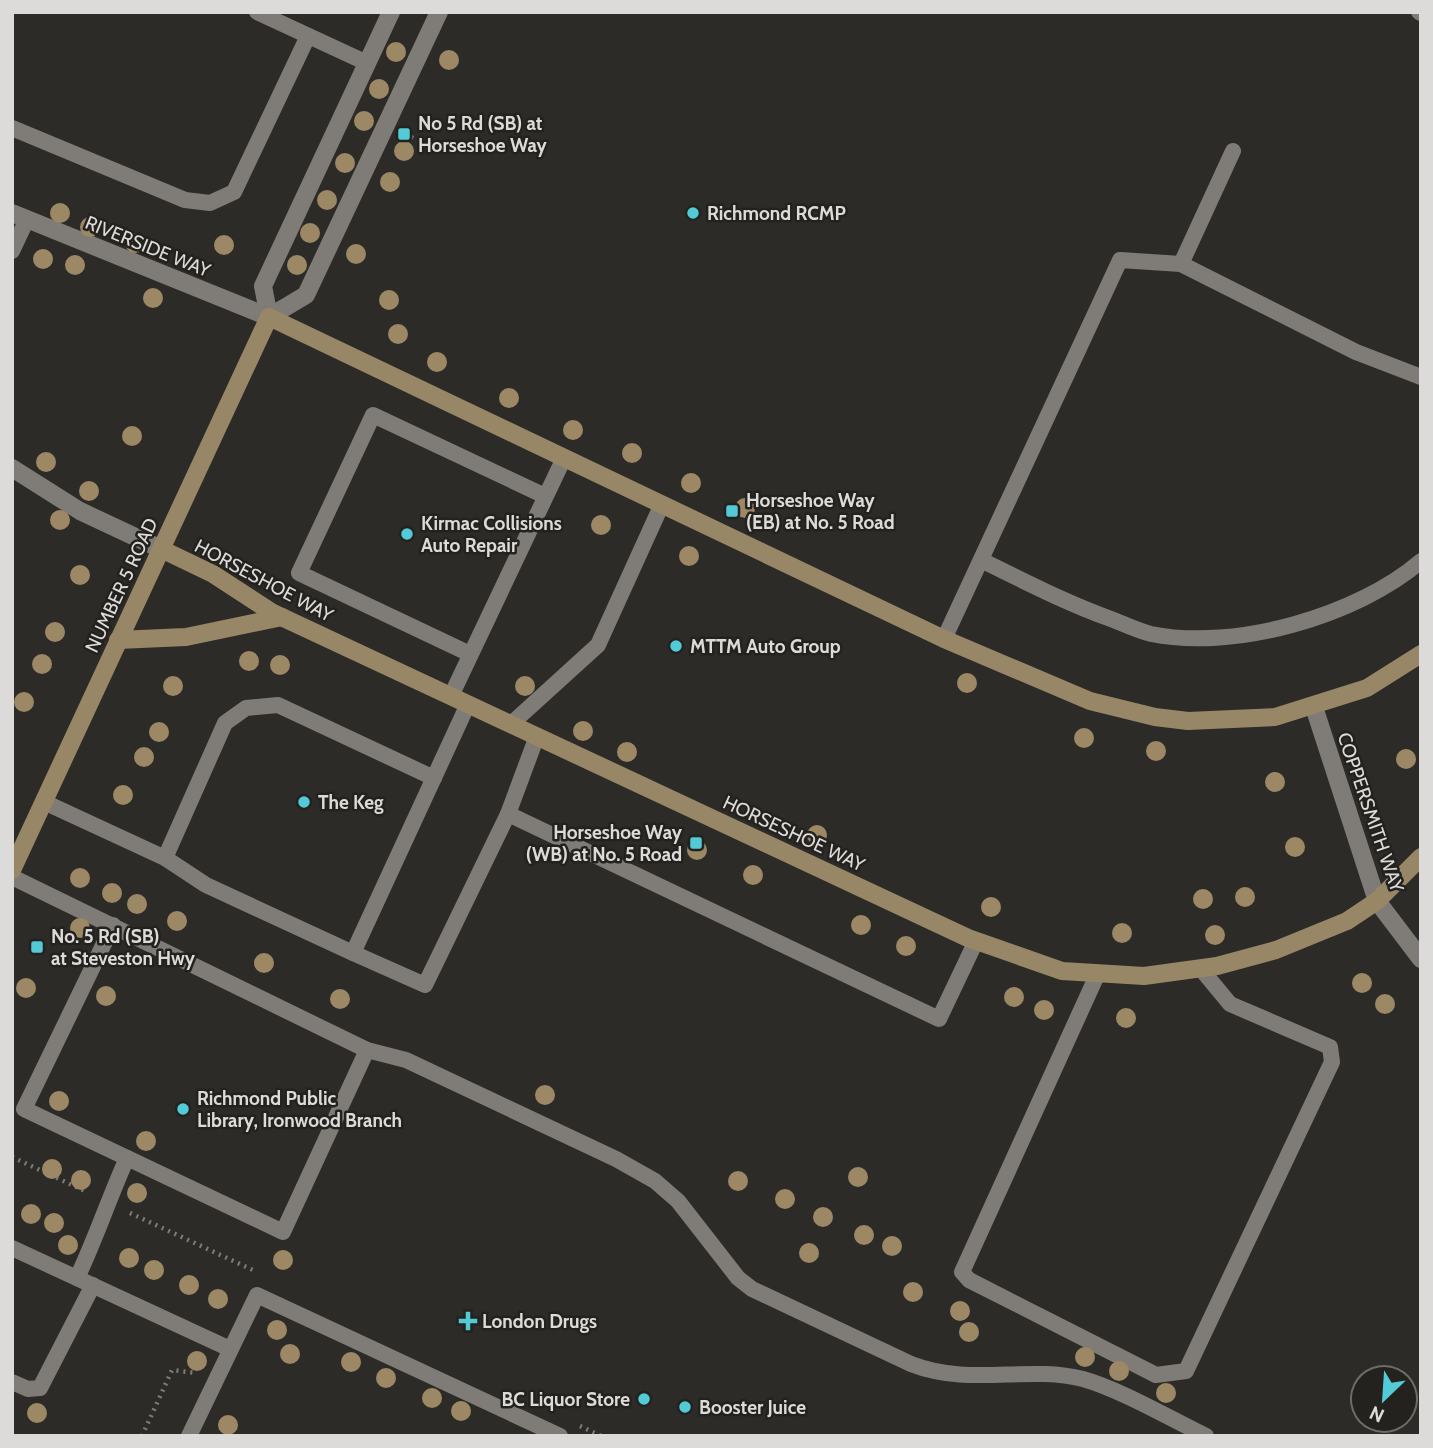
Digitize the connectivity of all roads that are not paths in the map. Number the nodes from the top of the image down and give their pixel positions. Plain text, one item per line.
1 (257, 12) edge
2 (391, 12) edge
3 (439, 12) edge
4 (286, 18) edge
5 (308, 36) junction
6 (367, 63) junction
7 (12, 128) edge
8 (1233, 151) dead end
9 (19, 216) edge
10 (12, 251) edge
11 (1181, 264) junction
12 (269, 317) junction
13 (1421, 377) edge
14 (564, 457) junction
15 (12, 468) edge
16 (545, 496) junction
17 (662, 504) junction
18 (161, 549) junction
19 (981, 560) junction
20 (1421, 561) edge
21 (282, 617) junction
22 (944, 639) junction
23 (118, 640) junction
24 (470, 654) junction
25 (1421, 654) edge
26 (451, 696) junction
27 (468, 704) junction
28 (1314, 707) junction
29 (511, 724) junction
30 (537, 736) junction
31 (434, 778) junction
32 (44, 802) junction
33 (508, 814) junction
34 (165, 858) junction
35 (1421, 858) edge
36 (12, 870) edge
37 (12, 877) edge
38 (1377, 901) junction
39 (113, 925) junction
40 (976, 941) junction
41 (353, 953) junction
42 (1421, 959) edge
43 (1201, 969) junction
44 (1098, 973) junction
45 (367, 1050) junction
46 (127, 1158) junction
47 (12, 1248) edge
48 (77, 1278) junction
49 (93, 1285) junction
50 (230, 1349) junction
51 (12, 1382) edge
52 (189, 1436) edge
53 (560, 1436) edge
54 (1206, 1436) edge

1 - 4 lane
2 - 6 street
3 - 12 street
4 - 5 lane
5 - 6 lane
5 - 7 lane
6 - 12 street
8 - 11 lane
9 - 10 lane
9 - 12 street, RIVERSIDE WAY
11 - 13 lane
11 - 19 lane
12 - 14 street
12 - 18 street, NUMBER 5 ROAD
14 - 16 lane
14 - 17 street
15 - 18 street
16 - 24 lane
16 - 24 lane
17 - 22 street
17 - 29 lane
18 - 21 street, HORSESHOE WAY
18 - 23 street, NUMBER 5 ROAD
19 - 20 lane
19 - 22 lane
21 - 23 street
21 - 26 street, HORSESHOE WAY
22 - 28 street
23 - 32 street, NUMBER 5 ROAD
24 - 26 lane
25 - 28 street
26 - 27 street, HORSESHOE WAY
27 - 29 street, HORSESHOE WAY
27 - 31 lane
28 - 38 street, COPPERSMITH WAY
29 - 30 street, HORSESHOE WAY
30 - 33 lane
30 - 40 street, HORSESHOE WAY
31 - 34 lane
31 - 41 lane
32 - 34 lane
32 - 36 street, NUMBER 5 ROAD
33 - 40 lane
33 - 41 lane
34 - 41 lane
35 - 38 street, HORSESHOE WAY
37 - 39 lane
38 - 42 street, COPPERSMITH WAY
38 - 43 street, HORSESHOE WAY
39 - 45 lane
39 - 46 lane
40 - 44 street, HORSESHOE WAY
43 - 44 street, HORSESHOE WAY
43 - 44 lane
45 - 46 lane
45 - 54 lane
46 - 48 lane
47 - 48 lane
48 - 49 lane
49 - 50 lane
49 - 51 lane
50 - 52 lane
50 - 53 lane

